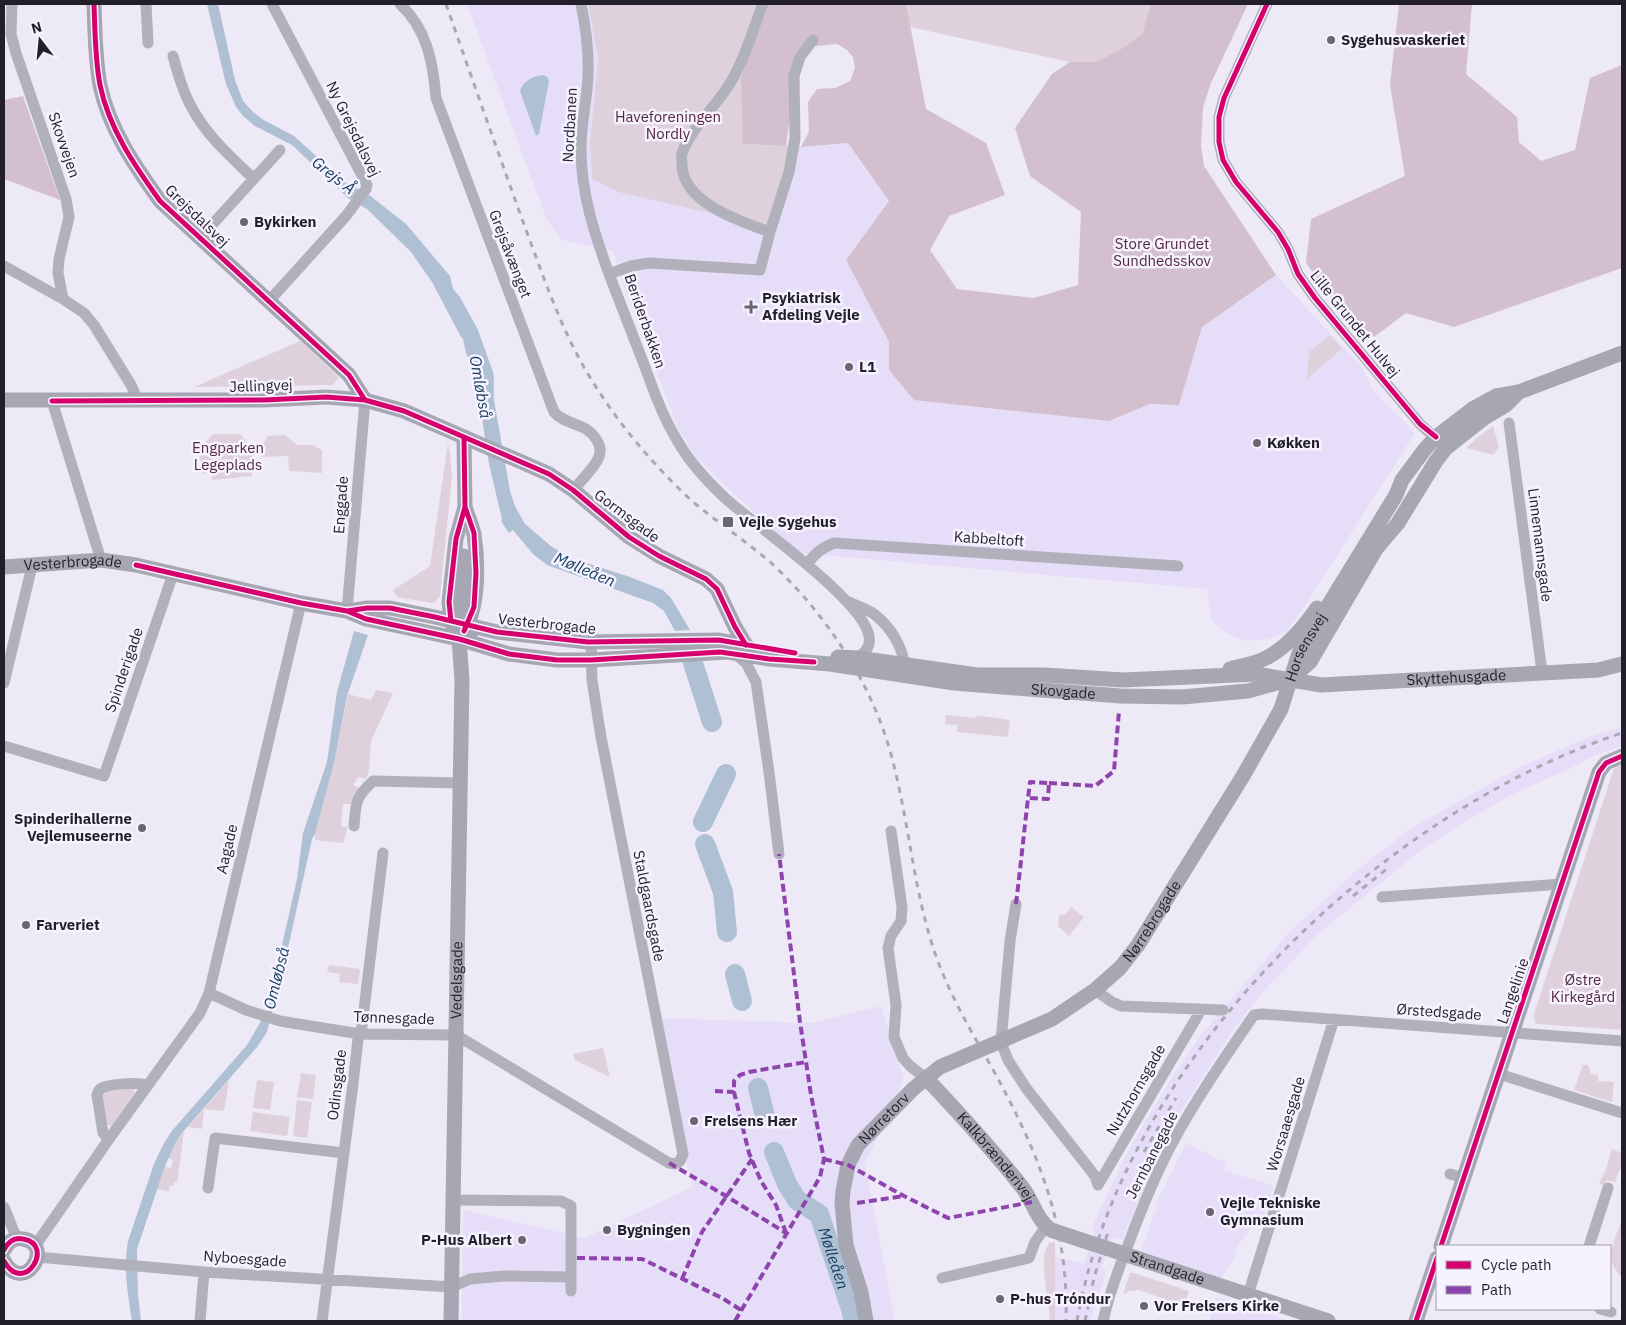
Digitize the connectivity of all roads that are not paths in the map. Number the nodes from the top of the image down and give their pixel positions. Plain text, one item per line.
1 (12, 4) edge
2 (94, 4) edge
3 (146, 4) edge
4 (272, 4) edge
5 (400, 4) edge
6 (581, 4) edge
7 (763, 4) edge
8 (1267, 4) edge
9 (813, 40) dead end
10 (148, 43) dead end
11 (173, 56) dead end
12 (280, 150) dead end
13 (254, 179) junction
14 (770, 232) junction
15 (200, 238) junction
16 (4, 266) edge
17 (609, 274) junction
18 (63, 299) junction
19 (269, 301) junction
20 (1622, 353) edge
21 (4, 400) edge
22 (365, 400) junction
23 (52, 401) junction
24 (138, 401) junction
25 (1509, 423) dead end
26 (471, 440) junction
27 (1441, 443) junction
28 (1402, 480) junction
29 (573, 490) junction
30 (466, 507) junction
31 (101, 560) junction
32 (807, 564) junction
33 (32, 566) junction
34 (1178, 566) dead end
35 (4, 567) edge
36 (173, 574) junction
37 (844, 599) junction
38 (301, 603) junction
39 (347, 611) junction
40 (451, 621) junction
41 (468, 625) junction
42 (458, 639) junction
43 (591, 642) junction
44 (488, 648) junction
45 (740, 649) junction
46 (858, 658) junction
47 (769, 659) junction
48 (591, 660) junction
49 (1622, 664) edge
50 (904, 670) junction
51 (1542, 672) junction
52 (1192, 677) junction
53 (1291, 679) junction
54 (756, 682) junction
55 (4, 683) edge
56 (4, 746) edge
57 (1622, 756) edge
58 (461, 783) junction
59 (354, 826) dead end
60 (891, 831) dead end
61 (383, 852) dead end
62 (778, 854) dead end
63 (1562, 884) junction
64 (1382, 897) dead end
65 (1016, 904) dead end
66 (1095, 990) junction
67 (208, 994) junction
68 (1200, 1010) junction
69 (1223, 1010) dead end
70 (1254, 1015) joint
71 (1334, 1019) junction
72 (1512, 1032) junction
73 (360, 1034) junction
74 (456, 1035) junction
75 (1622, 1041) edge
76 (1002, 1042) junction
77 (1499, 1074) junction
78 (926, 1078) junction
79 (147, 1086) junction
80 (1622, 1113) edge
81 (109, 1139) junction
82 (344, 1153) junction
83 (208, 1188) dead end
84 (1608, 1188) dead end
85 (454, 1200) junction
86 (4, 1207) edge
87 (1046, 1226) junction
88 (17, 1238) junction
89 (1441, 1245) edge
90 (1589, 1245) edge
91 (4, 1250) edge
92 (36, 1252) junction
93 (1124, 1255) junction
94 (1436, 1261) edge
95 (5, 1266) edge
96 (204, 1272) junction
97 (571, 1277) junction
98 (942, 1278) dead end
99 (327, 1280) junction
100 (452, 1287) junction
101 (571, 1291) dead end
102 (1248, 1295) junction
103 (200, 1321) edge
104 (322, 1321) edge
105 (451, 1321) edge
106 (866, 1321) edge
107 (1103, 1321) edge
108 (1328, 1321) edge
109 (1416, 1321) edge

1 - 18 street, Skovvejen
2 - 15 main road, Grejsdalsvej
3 - 10 street
4 - 19 street, Ny Grejsdalsvej
5 - 29 street, Grejsåvænget
6 - 17 street, Nordbanen
7 - 14 street
8 - 27 street, Lille Grundet Hulvej
9 - 14 street, Beriderbakken
11 - 13 street
12 - 13 street
13 - 15 street
14 - 17 street, Beriderbakken
15 - 19 main road, Grejsdalsvej
16 - 18 street
17 - 32 street, Beriderbakken
18 - 24 street
19 - 22 main road, Grejsdalsvej
20 - 27 main road, Horsensvej
21 - 23 main road, Jellingvej
22 - 24 main road, Jellingvej
22 - 26 main road, Jellingvej
22 - 39 street, Enggade
23 - 24 main road, Jellingvej
23 - 31 street
25 - 51 street, Linnemannsgade
26 - 29 main road, Gormsgade
26 - 30 main road, Vedelsgade
27 - 28 main road, Horsensvej
27 - 53 main road, Horsensvej
28 - 52 main road, Skovgade
28 - 53 main road, Horsensvej
29 - 45 main road, Gormsgade
30 - 40 main road, Vedelsgade
30 - 41 main road
31 - 33 main road, Vesterbrogade
31 - 36 main road, Vesterbrogade
32 - 34 street, Kabbeltoft
32 - 37 street, Beriderbakken
33 - 35 main road, Vesterbrogade
33 - 55 street
36 - 38 main road, Vesterbrogade
36 - 56 street, Spinderigade
37 - 46 street, Beriderbakken
37 - 50 street, Beriderbakken
38 - 39 main road, Vesterbrogade
38 - 67 street, Aagade
39 - 40 main road, Vesterbrogade
39 - 42 main road, Vesterbrogade
40 - 41 main road, Vesterbrogade
40 - 42 main road, Vedelsgade
41 - 42 main road
41 - 43 main road, Vesterbrogade
41 - 44 main road
42 - 44 main road, Vesterbrogade
42 - 58 main road, Vedelsgade
43 - 45 main road, Vesterbrogade
43 - 48 street, Staldgaardsgade
44 - 48 main road, Vesterbrogade
45 - 46 main road, Skovgade
45 - 47 main road, Skovgade
45 - 48 main road, Vesterbrogade
45 - 54 street
46 - 50 main road, Skovgade
47 - 50 main road, Skovgade
47 - 54 street
48 - 74 street, Staldgaardsgade
49 - 51 main road, Skyttehusgade
50 - 52 main road, Skovgade
50 - 53 main road, Skovgade
51 - 53 main road, Skyttehusgade
52 - 53 main road, Skovgade
53 - 66 main road, Nørrebrogade
54 - 62 street
57 - 63 main road, Langelinie
58 - 59 street
58 - 74 main road, Vedelsgade
60 - 78 street
61 - 73 street, Odinsgade
63 - 64 street
63 - 72 main road, Langelinie
65 - 76 street
66 - 68 street
66 - 76 main road, Nørrebrogade
67 - 73 street, Tønnesgade
67 - 79 street, Aagade
68 - 69 street
68 - 76 street, Nutzhornsgade
70 - 71 street, Ørstedsgade
70 - 93 street, Jernbanegade
71 - 72 street, Ørstedsgade
71 - 102 street, Worsaaesgade
72 - 75 street, Ørstedsgade
72 - 77 main road, Langelinie
73 - 74 street, Tønnesgade
73 - 82 street, Odinsgade
74 - 85 main road, Vedelsgade
76 - 78 main road, Nørrebrogade
77 - 80 street
77 - 89 main road, Langelinie
78 - 87 main road, Kalkbrænderivej
78 - 106 main road, Nørretorv
79 - 81 street, Aagade
79 - 81 street
81 - 92 street, Aagade
82 - 83 street
82 - 99 street, Odinsgade
84 - 90 street
85 - 97 street
85 - 100 main road, Vedelsgade
86 - 88 street
87 - 93 main road, Strandgade
87 - 98 street
88 - 91 main road
88 - 92 main road
92 - 95 main road
92 - 96 street, Nyboesgade
93 - 102 main road, Strandgade
93 - 107 street, Jernbanegade
94 - 109 main road
96 - 99 street, Nyboesgade
96 - 103 street
97 - 100 street
97 - 101 street
99 - 100 street, Nyboesgade
99 - 104 street, Odinsgade
100 - 105 main road, Vedelsgade
102 - 108 main road, Strandgade

